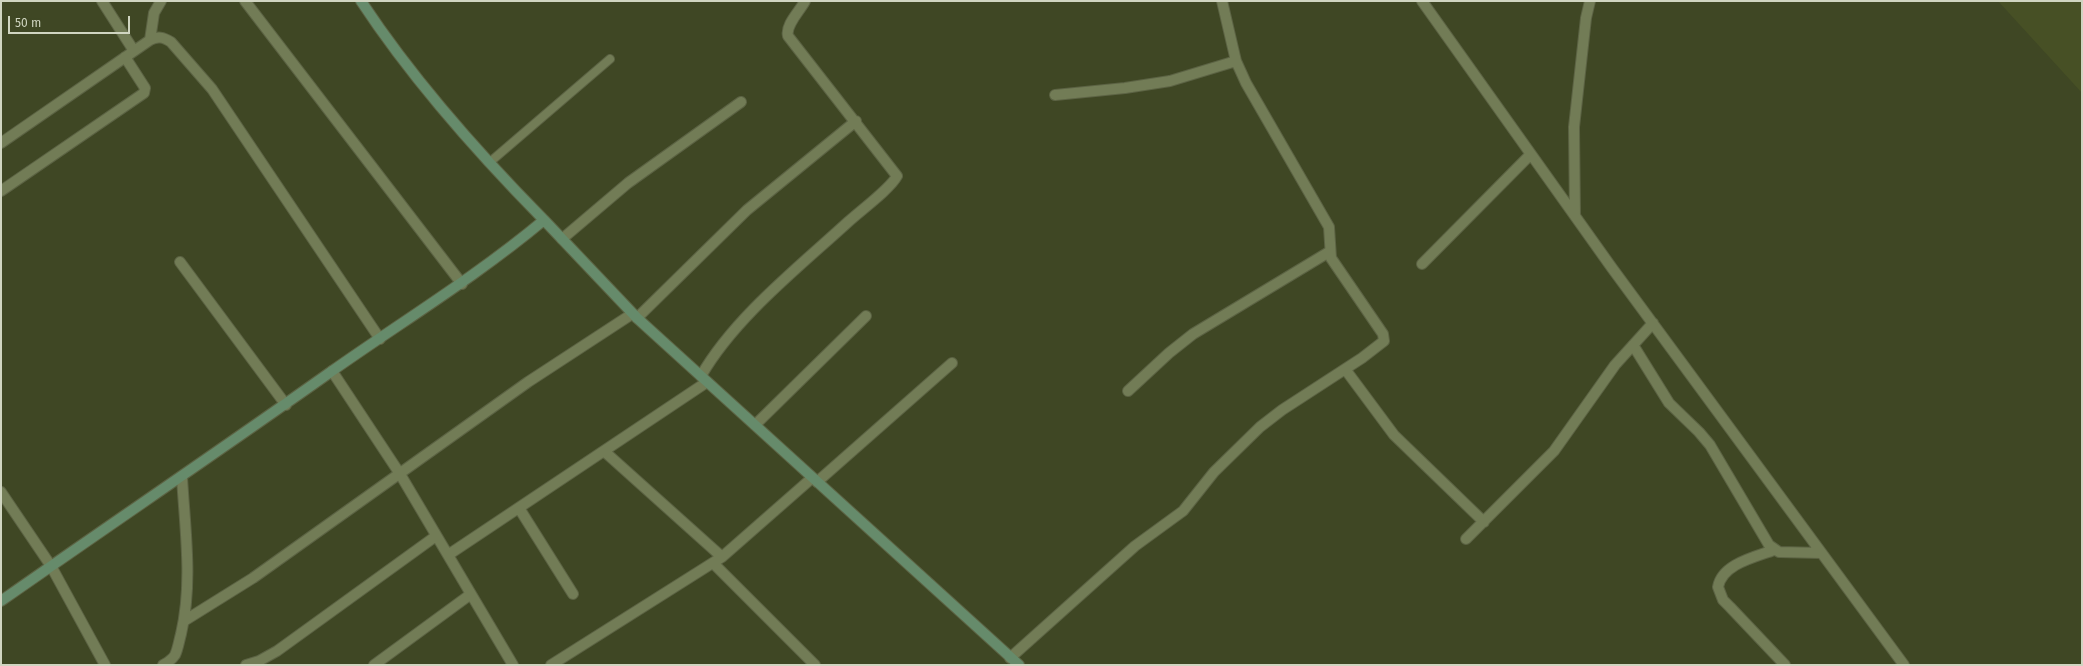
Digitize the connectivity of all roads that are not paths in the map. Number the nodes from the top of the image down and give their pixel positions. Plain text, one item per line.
1 (102, 1) edge
2 (161, 1) edge
3 (245, 1) edge
4 (361, 1) edge
5 (1222, 1) edge
6 (1422, 1) edge
7 (1590, 1) edge
8 (801, 3) edge
9 (150, 40) junction
10 (134, 51) junction
11 (125, 58) junction
12 (610, 59) dead end
13 (1236, 61) junction
14 (1055, 94) dead end
15 (741, 102) dead end
16 (856, 121) junction
17 (1, 143) edge
18 (1531, 154) junction
19 (490, 162) junction
20 (1, 191) edge
21 (1575, 216) junction
22 (544, 220) junction
23 (562, 239) junction
24 (1329, 252) junction
25 (180, 262) dead end
26 (1422, 264) dead end
27 (462, 284) junction
28 (634, 316) junction
29 (866, 316) dead end
30 (1653, 323) junction
31 (380, 339) junction
32 (1633, 345) junction
33 (952, 363) dead end
34 (1345, 369) junction
35 (332, 371) junction
36 (704, 379) junction
37 (1128, 391) dead end
38 (286, 405) junction
39 (755, 426) junction
40 (605, 452) junction
41 (400, 474) junction
42 (182, 478) junction
43 (815, 480) junction
44 (1, 492) edge
45 (519, 508) junction
46 (1484, 522) junction
47 (436, 536) junction
48 (1466, 539) dead end
49 (1774, 550) junction
50 (1821, 553) junction
51 (448, 555) junction
52 (722, 557) junction
53 (713, 563) junction
54 (51, 566) junction
55 (471, 594) junction
56 (573, 594) dead end
57 (1, 601) edge
58 (184, 621) junction
59 (1010, 658) junction
60 (260, 663) edge
61 (167, 664) edge
62 (105, 665) edge
63 (246, 665) edge
64 (374, 665) edge
65 (513, 665) edge
66 (551, 665) edge
67 (815, 665) edge
68 (1019, 665) edge
69 (1785, 665) edge
70 (1904, 665) edge

1 - 10 street
2 - 9 street
3 - 27 street
4 - 19 street
5 - 13 street
6 - 18 street
7 - 21 street
8 - 16 street
9 - 10 street
9 - 31 street
10 - 11 street
11 - 17 street
11 - 20 street
12 - 19 lane
13 - 14 street
13 - 24 street
15 - 23 street
16 - 28 street
16 - 36 street
18 - 21 street
18 - 26 street
19 - 22 street
21 - 30 street
22 - 23 street
22 - 27 street
23 - 28 street
24 - 34 street
24 - 37 street
25 - 38 street
27 - 31 street
28 - 36 street
28 - 41 street
29 - 39 street
30 - 32 street
30 - 50 street
31 - 35 street
32 - 46 street
32 - 49 street
33 - 43 street
34 - 46 street
34 - 59 street
35 - 38 street
35 - 41 street
36 - 39 street
36 - 40 street
38 - 42 street
39 - 43 street
40 - 45 street
40 - 52 street
41 - 47 street
41 - 58 street
42 - 54 street
42 - 58 street
43 - 52 street
43 - 59 street
44 - 54 street
45 - 51 street
45 - 56 street
46 - 48 street
47 - 51 street
47 - 60 street
49 - 50 street
49 - 69 street
50 - 70 street
51 - 55 street
52 - 53 street
53 - 66 street
53 - 67 street
54 - 57 street
54 - 62 street
55 - 64 street
55 - 65 street
58 - 61 street
59 - 68 street
60 - 63 street

